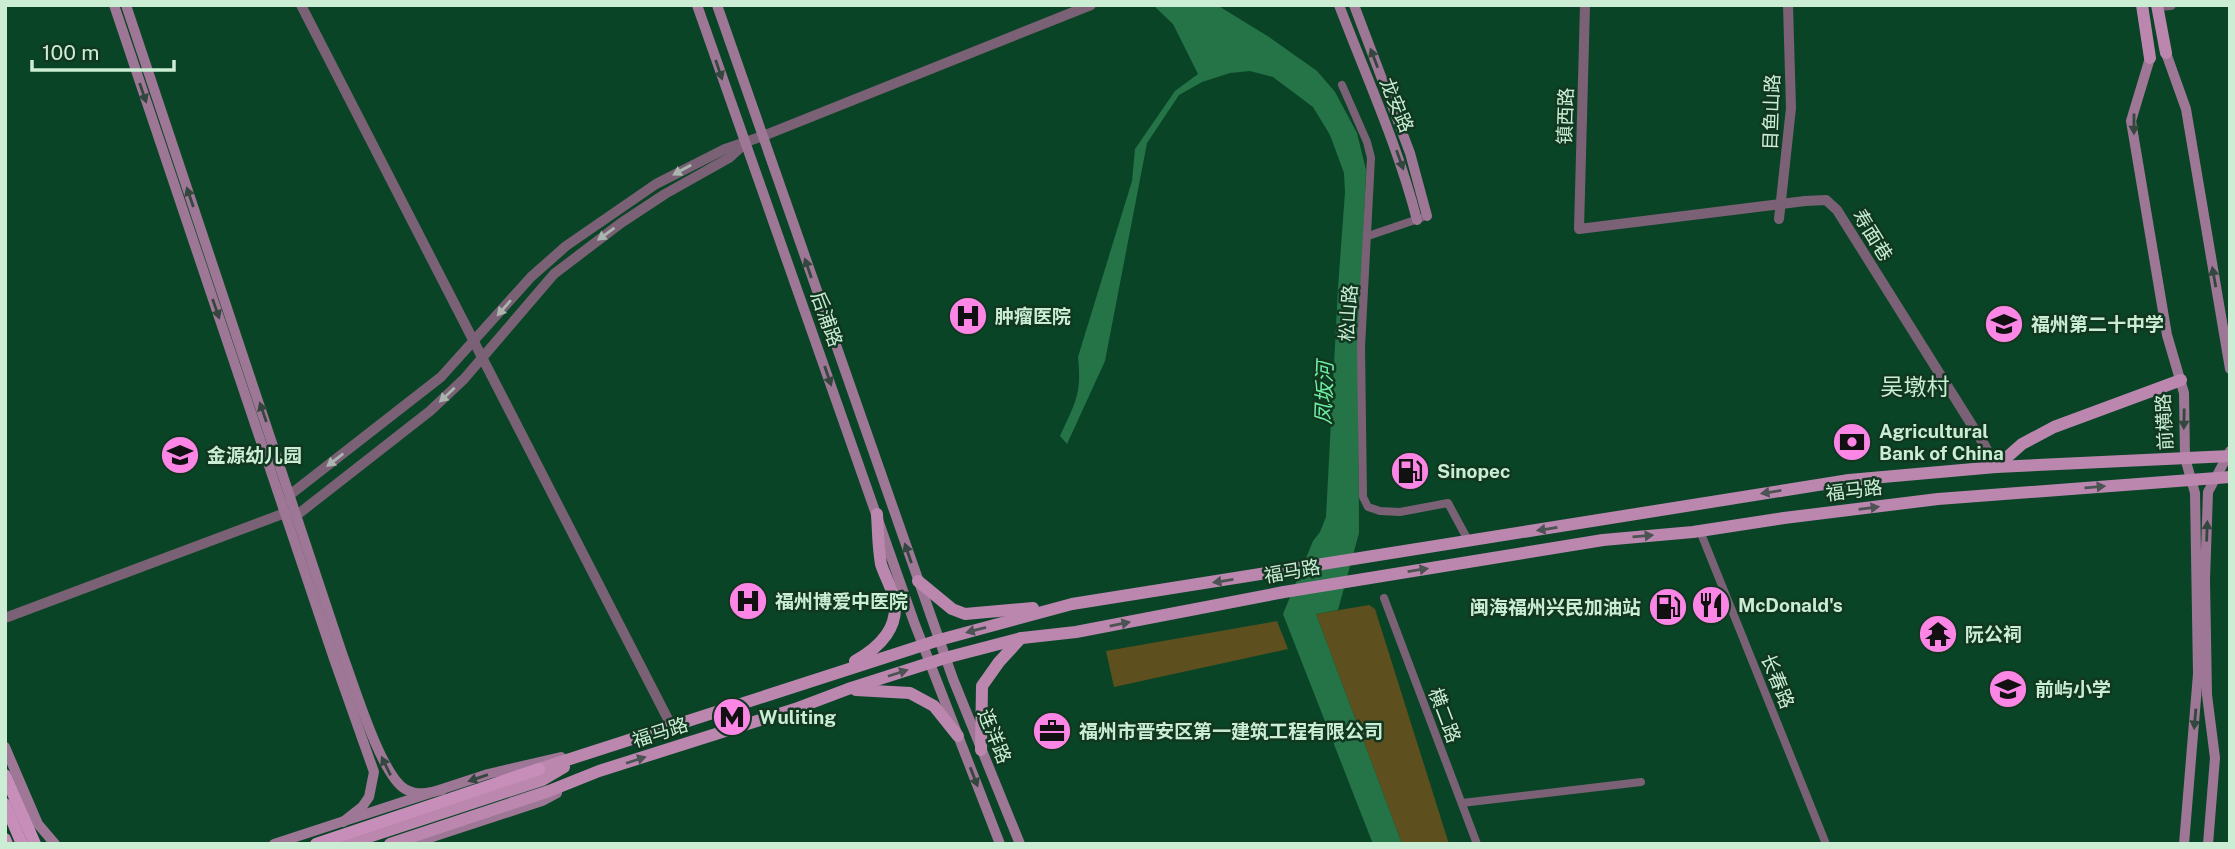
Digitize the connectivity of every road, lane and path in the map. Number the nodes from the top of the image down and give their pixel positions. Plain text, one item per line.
1 (114, 5) edge
2 (126, 5) edge
3 (301, 5) edge
4 (697, 5) edge
5 (718, 5) edge
6 (1091, 5) edge
7 (1339, 5) edge
8 (1354, 5) edge
9 (1586, 5) edge
10 (1788, 5) edge
11 (2142, 5) edge
12 (2171, 5) edge
13 (2157, 6) edge
14 (2166, 53) joint
15 (2150, 58) joint
16 (1342, 85) dead end
17 (763, 136) junction
18 (745, 143) junction
19 (1781, 204) junction
20 (1422, 218) junction
21 (1779, 219) dead end
22 (1579, 229) joint
23 (1368, 236) junction
24 (474, 343) junction
25 (481, 358) junction
26 (2230, 369) edge
27 (2181, 380) junction
28 (2229, 455) edge
29 (2185, 458) junction
30 (1996, 467) junction
31 (2223, 478) edge
32 (2192, 480) junction
33 (291, 494) junction
34 (877, 513) junction
35 (291, 514) junction
36 (1700, 531) junction
37 (1469, 542) junction
38 (918, 581) junction
39 (1384, 597) dead end
40 (1072, 604) junction
41 (5, 618) edge
42 (1022, 638) junction
43 (939, 640) junction
44 (923, 645) junction
45 (945, 658) junction
46 (930, 663) junction
47 (822, 677) junction
48 (848, 689) junction
49 (671, 725) junction
50 (958, 736) junction
51 (5, 747) edge
52 (982, 750) junction
53 (592, 752) junction
54 (539, 769) joint
55 (599, 771) junction
56 (5, 775) edge
57 (1641, 782) dead end
58 (442, 790) junction
59 (1462, 803) junction
60 (5, 804) edge
61 (343, 822) junction
62 (38, 824) junction
63 (443, 833) junction
64 (5, 839) edge
65 (7, 844) edge
66 (22, 844) edge
67 (35, 844) edge
68 (43, 844) edge
69 (55, 844) edge
70 (274, 844) edge
71 (316, 844) edge
72 (347, 844) edge
73 (390, 844) edge
74 (411, 844) edge
75 (435, 844) edge
76 (1000, 844) edge
77 (1020, 844) edge
78 (1477, 844) edge
79 (1826, 844) edge
80 (2184, 844) edge
81 (2208, 844) edge

1 -> 35 main road
33 -> 2 main road
3 - 24 street
4 -> 18 main road, 后浦路
5 - 17 main road, 后浦路
6 - 17 street
7 -> 20 main road, 龙安路
20 -> 8 main road, 龙安路
9 - 22 street, 镇西路
10 - 19 street, 目鱼山路
11 - 15 main road, 前横路
12 - 13 street
13 - 14 main road
26 -> 14 main road
15 -> 27 main road, 前横路
16 - 23 street, 松山路
17 - 18 street
38 -> 17 main road, 后浦路
18 -> 24 street
18 -> 25 street
18 -> 34 main road, 后浦路
19 - 21 street, 目鱼山路
19 - 22 street, 寿面巷
19 - 30 street, 寿面巷
20 - 23 street
23 - 37 street, 松山路
24 - 25 street
24 -> 33 street
25 -> 35 street
25 - 49 street
27 -> 29 main road, 前横路
27 - 30 main road
28 - 29 main road, 福马路
28 - 31 main road
29 - 30 main road, 福马路
29 - 32 main road, 前横路
30 -> 37 main road, 福马路
31 - 32 main road, 福马路
81 -> 31 main road
36 -> 32 main road, 福马路
32 -> 80 main road, 前横路
33 - 35 main road
34 - 44 main road, 后浦路
34 - 47 main road
35 - 41 street
58 -> 35 main road
35 - 61 main road
42 -> 36 main road, 福马路
36 - 79 street, 长春路
37 -> 40 main road, 福马路
38 - 40 main road
38 - 43 main road, 后浦路
39 - 59 street, 横二路
40 -> 43 main road, 福马路
42 - 45 main road, 福马路
42 - 52 main road
43 - 44 main road, 福马路
43 - 45 main road, 连洋路
44 - 46 main road, 连洋路
44 - 47 main road, 福马路
45 - 46 main road, 福马路
45 - 52 main road, 连洋路
48 -> 46 main road, 福马路
46 - 50 main road, 连洋路
47 - 49 main road, 福马路
48 - 50 main road
55 -> 48 main road, 福马路
49 - 53 main road, 福马路
50 -> 76 main road, 连洋路
51 - 62 main road
52 - 77 main road, 连洋路
53 - 54 main road, 福马路
53 -> 58 main road
53 - 72 main road, 福马路
54 - 71 highway
55 - 63 main road
55 - 73 main road, 福马路
56 - 67 highway
57 - 59 street
58 - 61 main road
59 - 78 street, 横二路
60 - 66 highway
61 - 70 main road
62 - 68 main road
62 - 69 main road
63 - 74 main road
63 - 75 main road
64 - 65 highway

